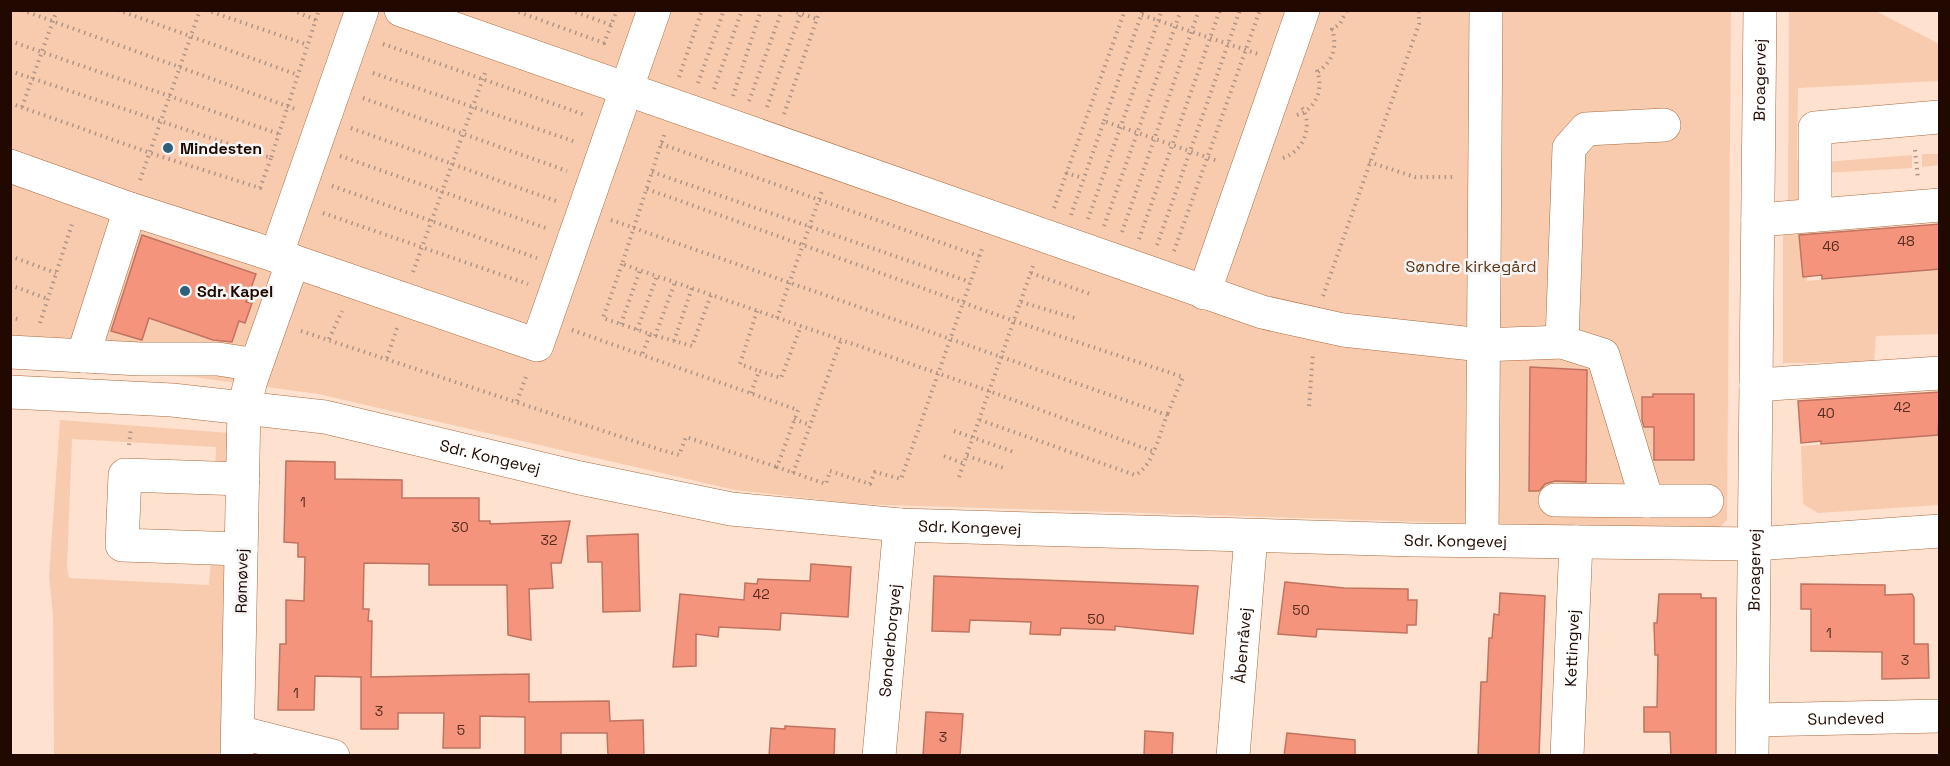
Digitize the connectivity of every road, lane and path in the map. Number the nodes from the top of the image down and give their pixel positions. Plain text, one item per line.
1 (57, 10) edge
2 (118, 10) edge
3 (200, 10) edge
4 (206, 10) edge
5 (292, 10) edge
6 (319, 10) edge
7 (400, 10) edge
8 (513, 10) edge
9 (570, 10) edge
10 (617, 10) edge
11 (654, 10) edge
12 (702, 10) edge
13 (724, 10) edge
14 (742, 10) edge
15 (761, 10) edge
16 (782, 10) edge
17 (791, 10) edge
18 (820, 10) edge
19 (1125, 10) edge
20 (1162, 10) edge
21 (1181, 10) edge
22 (1199, 10) edge
23 (1220, 10) edge
24 (1240, 10) edge
25 (1260, 10) edge
26 (1303, 10) edge
27 (1419, 10) edge
28 (1486, 10) edge
29 (1760, 10) edge
30 (802, 12) edge
31 (1143, 13) edge
32 (316, 20) junction
33 (817, 20) junction
34 (1158, 21) junction
35 (611, 25) junction
36 (1175, 27) junction
37 (1192, 32) junction
38 (191, 36) junction
39 (1210, 38) junction
40 (10, 41) edge
41 (496, 44) junction
42 (308, 45) junction
43 (1228, 45) junction
44 (348, 49) edge
45 (1246, 51) junction
46 (42, 53) junction
47 (1285, 63) junction
48 (10, 71) edge
49 (298, 75) junction
50 (34, 79) junction
51 (483, 80) junction
52 (625, 89) junction
53 (681, 95) junction
54 (168, 98) junction
55 (711, 98) dead end
56 (10, 103) edge
57 (730, 105) dead end
58 (22, 107) junction
59 (473, 107) junction
60 (746, 110) dead end
61 (764, 117) dead end
62 (1926, 118) edge
63 (1104, 121) junction
64 (781, 122) dead end
65 (160, 123) junction
66 (1664, 125) dead end
67 (1121, 126) junction
68 (1138, 132) junction
69 (279, 134) junction
70 (463, 135) junction
71 (1154, 138) junction
72 (662, 144) junction
73 (1173, 145) junction
74 (1190, 151) junction
75 (603, 152) junction
76 (149, 155) junction
77 (1208, 157) junction
78 (271, 158) junction
79 (832, 162) junction
80 (1369, 162) junction
81 (10, 166) edge
82 (1247, 171) junction
83 (652, 172) junction
84 (1066, 173) junction
85 (304, 176) junction
86 (1484, 176) junction
87 (1083, 178) junction
88 (647, 189) junction
89 (82, 192) junction
90 (442, 192) junction
91 (819, 199) junction
92 (1930, 205) edge
93 (130, 209) junction
94 (1815, 215) junction
95 (1071, 218) dead end
96 (992, 219) junction
97 (432, 220) junction
98 (1758, 220) junction
99 (810, 226) junction
100 (634, 229) junction
101 (1085, 229) dead end
102 (1101, 235) dead end
103 (1043, 237) junction
104 (1119, 241) dead end
105 (804, 244) junction
106 (1136, 247) dead end
107 (422, 248) junction
108 (1154, 254) dead end
109 (10, 256) edge
110 (979, 256) junction
111 (285, 259) junction
112 (1171, 260) dead end
113 (622, 264) junction
114 (564, 266) junction
115 (640, 270) junction
116 (56, 273) junction
117 (1030, 273) junction
118 (657, 276) junction
119 (675, 282) junction
120 (970, 282) junction
121 (790, 284) junction
122 (10, 285) edge
123 (692, 288) junction
124 (1204, 293) junction
125 (1090, 294) dead end
126 (711, 295) junction
127 (48, 299) junction
128 (404, 299) junction
129 (963, 301) junction
130 (1021, 302) junction
131 (757, 311) junction
132 (777, 318) junction
133 (1078, 320) dead end
134 (272, 321) junction
135 (1014, 321) junction
136 (621, 324) junction
137 (1315, 325) junction
138 (39, 326) dead end
139 (801, 326) junction
140 (637, 330) junction
141 (652, 335) junction
142 (841, 340) junction
143 (949, 340) junction
144 (674, 341) junction
145 (1562, 342) junction
146 (1482, 345) junction
147 (10, 352) edge
148 (642, 355) junction
149 (83, 356) junction
150 (1001, 359) junction
151 (256, 366) junction
152 (759, 371) junction
153 (938, 373) junction
154 (1940, 373) edge
155 (1756, 385) junction
156 (10, 392) edge
157 (989, 392) junction
158 (751, 393) junction
159 (244, 406) junction
160 (1309, 406) dead end
161 (1167, 415) junction
162 (794, 419) junction
163 (980, 420) junction
164 (810, 425) junction
165 (954, 431) dead end
166 (974, 438) junction
167 (1152, 451) junction
168 (1014, 452) dead end
169 (944, 456) dead end
170 (967, 456) junction
171 (965, 464) junction
172 (777, 467) junction
173 (1006, 469) dead end
174 (793, 473) junction
175 (959, 477) dead end
176 (243, 479) junction
177 (1554, 500) dead end
178 (1647, 501) junction
179 (1707, 501) dead end
180 (900, 525) junction
181 (1940, 531) edge
182 (1251, 536) junction
183 (1482, 540) junction
184 (1576, 542) junction
185 (1755, 544) junction
186 (241, 549) junction
187 (1940, 716) edge
188 (1753, 720) junction
189 (237, 744) edge
190 (333, 756) edge
191 (879, 756) edge
192 (1233, 756) edge
193 (1567, 756) edge
194 (1752, 756) edge

1 - 46 path
2 - 38 path
3 - 38 path
4 - 42 path
5 - 32 path
6 - 32 path
7 - 41 street
8 - 35 path
9 - 35 path
10 - 35 path
11 - 52 street
12 - 53 path
13 - 53 path
14 - 55 path
15 - 57 path
16 - 60 path
17 - 30 path
18 - 33 path
19 - 84 path
20 - 34 path
21 - 36 path
22 - 37 path
23 - 39 path
24 - 43 path
25 - 45 path
26 - 47 street
27 - 80 path
28 - 86 street
29 - 98 street, Broagervej
30 - 33 path
30 - 61 path
31 - 34 path
31 - 63 path
32 - 42 path
33 - 64 path
34 - 36 path
34 - 67 path
36 - 37 path
36 - 68 path
37 - 39 path
37 - 71 path
38 - 49 path
38 - 54 path
39 - 43 path
39 - 73 path
40 - 46 path
41 - 51 path
41 - 52 street
42 - 49 path
43 - 45 path
43 - 74 path
44 - 51 path
44 - 59 path
44 - 70 path
44 - 85 street, Rømøvej
45 - 47 path
45 - 77 path
46 - 50 path
46 - 54 path
47 - 82 street
48 - 50 path
49 - 69 path
50 - 58 path
50 - 65 path
51 - 59 path
51 - 75 path
52 - 53 street
52 - 75 street
53 - 72 path
53 - 79 street
54 - 65 path
54 - 69 path
56 - 58 path
58 - 76 path
59 - 70 path
59 - 75 path
62 - 92 path
62 - 94 street
63 - 67 path
63 - 87 path
65 - 76 path
65 - 78 path
66 - 145 street
67 - 68 path
67 - 101 path
68 - 71 path
68 - 102 path
69 - 78 path
70 - 75 path
70 - 90 path
71 - 73 path
71 - 104 path
72 - 83 path
72 - 91 path
73 - 74 path
73 - 106 path
74 - 77 path
74 - 108 path
75 - 114 street
76 - 78 path
77 - 82 path
77 - 112 path
79 - 91 path
79 - 96 street
80 - 86 path
80 - 137 path
81 - 89 street
82 - 124 street
83 - 88 path
83 - 99 path
84 - 87 path
84 - 103 path
85 - 90 path
85 - 97 path
85 - 107 path
85 - 111 street, Rømøvej
86 - 146 street
87 - 95 path
88 - 100 path
88 - 105 path
89 - 93 street
89 - 116 path
90 - 97 path
90 - 114 path
91 - 99 path
91 - 110 path
92 - 94 street
93 - 111 street
93 - 149 street
94 - 98 street
96 - 103 street
96 - 110 path
97 - 107 path
97 - 114 path
98 - 155 street, Broagervej
99 - 105 path
99 - 120 path
100 - 113 path
100 - 114 path
100 - 121 path
103 - 117 path
103 - 124 street
105 - 121 path
105 - 129 path
107 - 114 path
107 - 128 path
109 - 116 path
110 - 120 path
111 - 128 street
111 - 134 street, Rømøvej
113 - 115 path
113 - 136 path
114 - 128 street
114 - 148 path
115 - 118 path
115 - 136 path
116 - 127 path
117 - 125 path
117 - 130 path
118 - 119 path
118 - 140 path
119 - 123 path
119 - 141 path
120 - 129 path
121 - 132 path
121 - 143 path
122 - 127 path
123 - 126 path
123 - 144 path
124 - 137 street
126 - 131 path
126 - 144 path
127 - 138 path
129 - 135 path
129 - 143 path
130 - 133 path
130 - 135 path
131 - 132 path
131 - 152 path
132 - 139 path
134 - 151 street, Rømøvej
134 - 172 path
135 - 150 path
135 - 161 path
136 - 140 path
137 - 146 street
137 - 160 path
139 - 142 path
139 - 152 path
140 - 141 path
141 - 144 path
141 - 148 path
142 - 153 path
142 - 164 path
143 - 150 path
143 - 153 path
145 - 146 street
145 - 178 street
146 - 183 street
147 - 149 street
148 - 158 path
149 - 151 street
150 - 157 path
150 - 161 path
151 - 159 street, Rømøvej
152 - 158 path
153 - 157 path
153 - 174 path
154 - 155 street
155 - 185 street, Broagervej
156 - 159 street, Sdr. Kongevej
157 - 163 path
157 - 167 path
158 - 162 path
159 - 176 street, Rømøvej
159 - 180 street, Sdr. Kongevej
161 - 167 path
162 - 164 path
162 - 172 path
163 - 166 path
163 - 167 path
164 - 174 path
165 - 166 path
166 - 168 path
166 - 170 path
169 - 171 path
170 - 171 path
170 - 173 path
171 - 175 path
172 - 174 path
176 - 186 street, Rømøvej
176 - 186 street
177 - 178 street
178 - 179 street
180 - 182 street, Sdr. Kongevej
180 - 191 street, Sønderborgvej
181 - 185 street, Sdr. Kongevej
182 - 183 street, Sdr. Kongevej
182 - 192 street, Åbenråvej
183 - 184 street, Sdr. Kongevej
184 - 185 street, Sdr. Kongevej
184 - 193 street, Kettingvej
185 - 188 street, Broagervej
186 - 189 street, Rømøvej
187 - 188 street, Sundeved
188 - 194 street, Broagervej
189 - 190 street

